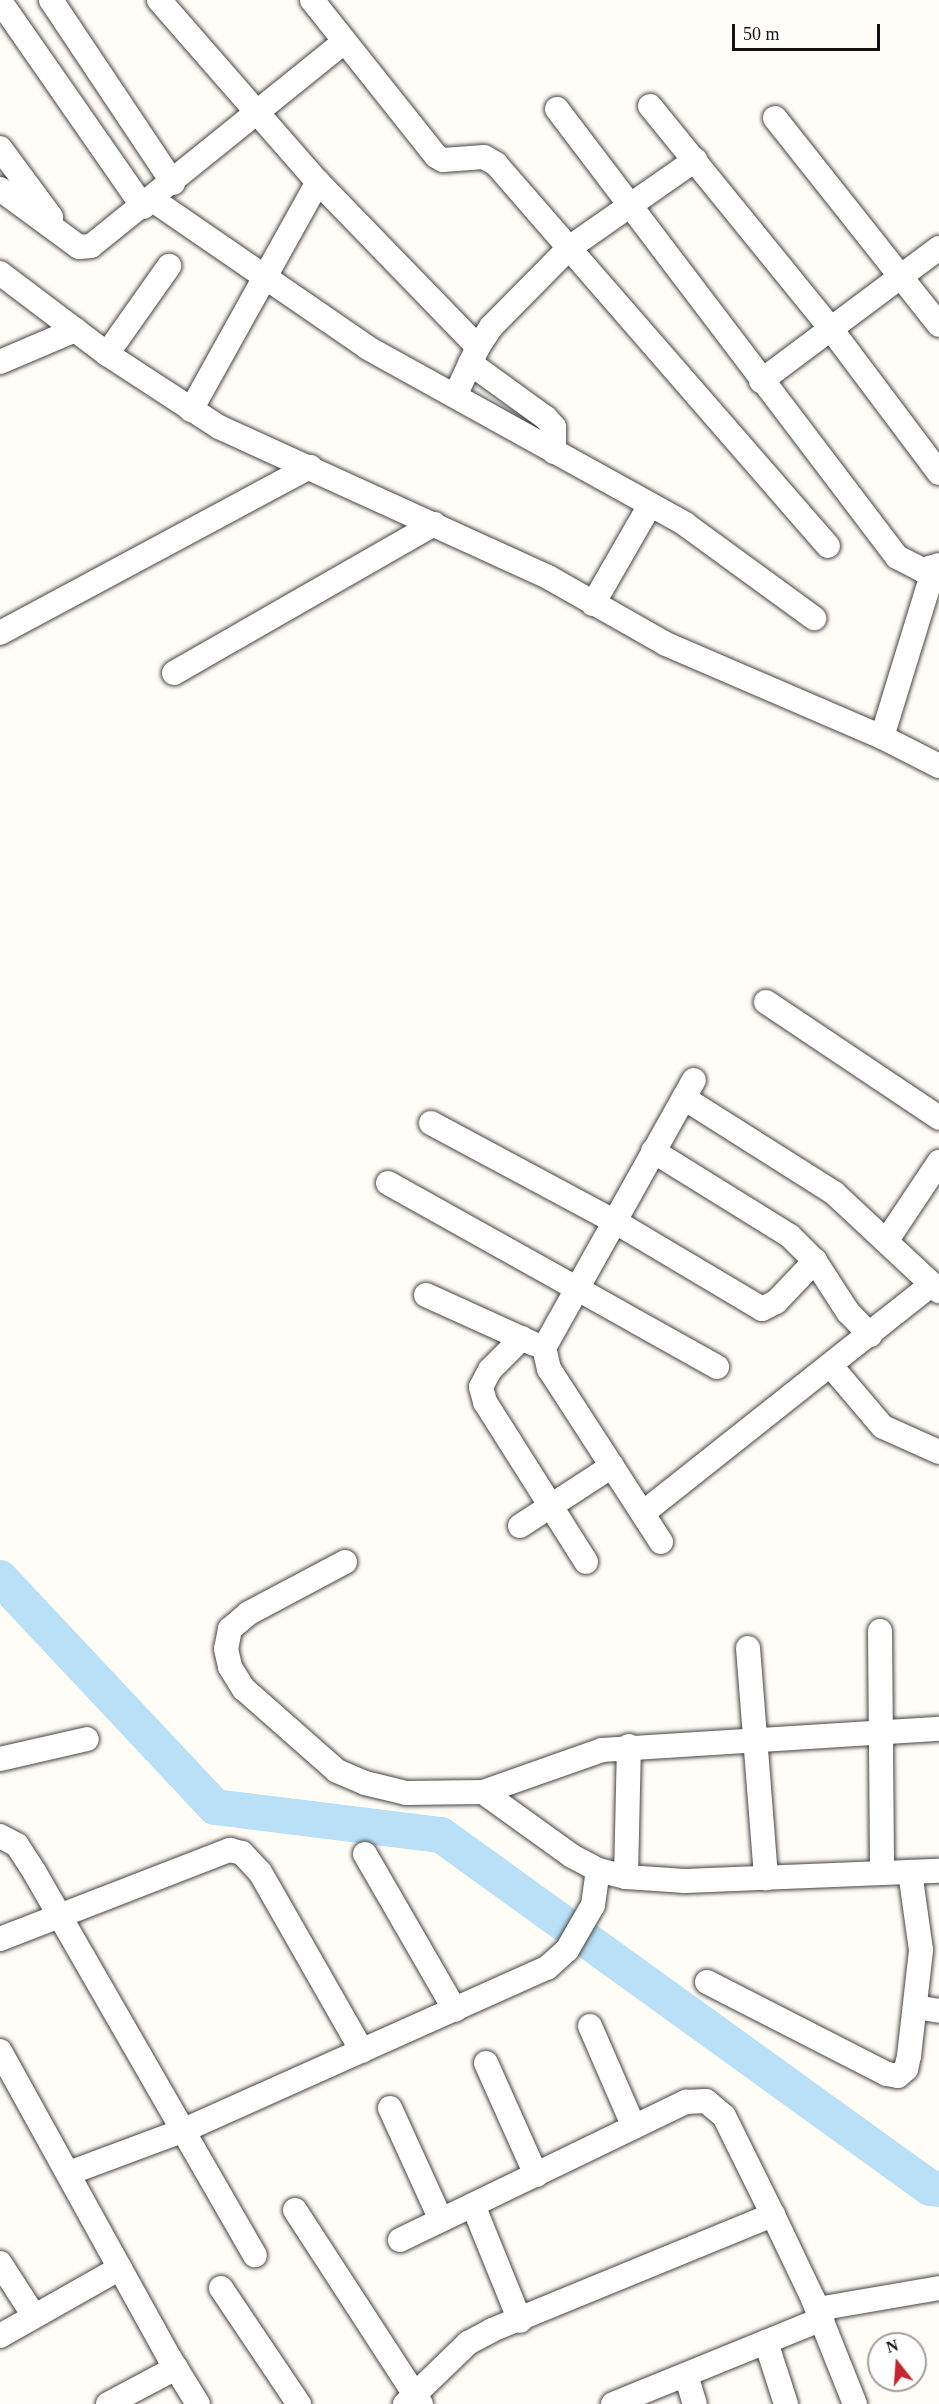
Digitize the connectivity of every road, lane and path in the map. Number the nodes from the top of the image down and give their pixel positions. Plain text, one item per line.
1 (51, 0) edge
2 (159, 0) edge
3 (312, 0) edge
4 (0, 1) edge
5 (343, 42) junction
6 (650, 106) dead end
7 (557, 110) dead end
8 (255, 111) junction
9 (776, 118) dead end
10 (0, 148) edge
11 (695, 160) junction
12 (318, 182) junction
13 (173, 183) junction
14 (0, 189) edge
15 (148, 204) junction
16 (628, 207) junction
17 (64, 236) junction
18 (569, 248) junction
19 (939, 248) edge
20 (169, 266) dead end
21 (0, 273) edge
22 (901, 277) junction
23 (264, 278) junction
24 (939, 325) edge
25 (831, 328) junction
26 (75, 330) junction
27 (107, 354) junction
28 (474, 355) junction
29 (0, 362) edge
30 (761, 381) junction
31 (455, 396) junction
32 (191, 410) junction
33 (554, 452) junction
34 (310, 467) junction
35 (939, 473) edge
36 (650, 505) junction
37 (434, 524) junction
38 (828, 546) dead end
39 (937, 567) edge
40 (932, 599) edge
41 (593, 604) junction
42 (814, 618) dead end
43 (0, 633) edge
44 (174, 673) dead end
45 (882, 737) junction
46 (939, 766) edge
47 (766, 1002) dead end
48 (939, 1118) edge
49 (431, 1123) dead end
50 (653, 1151) junction
51 (939, 1162) edge
52 (388, 1183) dead end
53 (614, 1221) junction
54 (887, 1240) junction
55 (815, 1261) junction
56 (936, 1287) edge
57 (574, 1290) junction
58 (426, 1295) dead end
59 (870, 1335) junction
60 (522, 1338) junction
61 (544, 1348) junction
62 (831, 1366) junction
63 (717, 1368) dead end
64 (939, 1452) edge
65 (612, 1466) junction
66 (551, 1506) junction
67 (643, 1513) junction
68 (520, 1526) dead end
69 (661, 1542) dead end
70 (345, 1562) dead end
71 (586, 1562) dead end
72 (880, 1631) dead end
73 (748, 1648) dead end
74 (939, 1729) edge
75 (880, 1732) junction
76 (757, 1738) junction
77 (87, 1739) dead end
78 (629, 1746) junction
79 (0, 1759) edge
80 (483, 1792) junction
81 (0, 1836) edge
82 (365, 1854) dead end
83 (598, 1870) junction
84 (939, 1871) edge
85 (910, 1872) junction
86 (882, 1873) junction
87 (626, 1877) junction
88 (766, 1878) junction
89 (60, 1917) junction
90 (0, 1940) edge
91 (707, 1982) dead end
92 (915, 2007) junction
93 (455, 2010) junction
94 (939, 2011) edge
95 (590, 2026) dead end
96 (362, 2051) junction
97 (4, 2062) edge
98 (486, 2063) dead end
99 (390, 2108) dead end
100 (634, 2127) junction
101 (182, 2131) junction
102 (69, 2173) junction
103 (536, 2175) junction
104 (473, 2205) junction
105 (295, 2210) dead end
106 (773, 2215) junction
107 (441, 2220) junction
108 (400, 2240) dead end
109 (255, 2255) dead end
110 (0, 2263) edge
111 (120, 2268) junction
112 (221, 2288) dead end
113 (939, 2288) edge
114 (820, 2314) junction
115 (34, 2316) junction
116 (520, 2321) junction
117 (0, 2336) edge
118 (766, 2342) junction
119 (176, 2368) junction
120 (686, 2374) junction
121 (413, 2401) edge
122 (620, 2403) edge
123 (108, 2404) edge
124 (198, 2404) edge
125 (299, 2404) edge
126 (695, 2404) edge
127 (786, 2404) edge
128 (855, 2404) edge

1 - 13 street
2 - 8 street
3 - 5 street
4 - 15 street
5 - 8 street
5 - 18 street
6 - 11 street
7 - 16 street
8 - 12 street
8 - 13 street
9 - 22 street
10 - 17 street
11 - 16 street
11 - 25 street
12 - 23 street
12 - 28 street
13 - 15 street
14 - 17 street
15 - 17 street
15 - 23 street
16 - 18 street
16 - 30 street
18 - 28 street
18 - 38 street
19 - 22 street
20 - 27 street
21 - 26 street
22 - 24 street
22 - 25 street
23 - 31 street
23 - 32 street
25 - 30 street
25 - 35 street
26 - 27 street
26 - 29 street
27 - 32 street
28 - 31 street
28 - 33 street
30 - 39 street
31 - 33 street
32 - 34 street
33 - 36 street
34 - 37 street
34 - 43 street
36 - 41 street
36 - 42 street
37 - 41 street
37 - 44 street
39 - 40 street
40 - 45 street
41 - 45 street
45 - 46 street
47 - 48 street
49 - 53 street
50 - 53 street
50 - 54 street
50 - 55 street
51 - 54 street
52 - 57 street
53 - 55 street
53 - 57 street
54 - 56 street
55 - 59 street
56 - 59 street
57 - 61 street
57 - 63 street
58 - 60 street
59 - 62 street
60 - 61 street
60 - 66 street
61 - 65 street
62 - 64 street
62 - 67 street
65 - 66 street
65 - 67 street
66 - 68 street
66 - 71 street
67 - 69 street
70 - 80 street
72 - 75 street
73 - 76 street
74 - 75 street
75 - 76 street
75 - 86 street
76 - 78 street
76 - 88 street
77 - 79 street
78 - 80 street
78 - 87 street
80 - 83 street
81 - 89 street
82 - 93 street
83 - 87 street
83 - 93 street
84 - 85 street
85 - 86 street
85 - 92 street
86 - 88 street
87 - 88 street
89 - 90 street
89 - 96 street
89 - 101 street
91 - 92 street
92 - 94 street
93 - 96 street
95 - 100 street
96 - 101 street
97 - 102 street
98 - 103 street
99 - 107 street
100 - 103 street
100 - 106 street
101 - 102 street
101 - 109 street
102 - 111 street
103 - 104 street
104 - 107 street
104 - 116 street
105 - 121 street
106 - 114 street
106 - 116 street
107 - 108 street
110 - 115 street
111 - 115 street
111 - 119 street
112 - 125 street
113 - 114 street
114 - 118 street
114 - 128 street
115 - 117 street
116 - 121 street
118 - 120 street
118 - 127 street
119 - 123 street
119 - 124 street
120 - 122 street
120 - 126 street

